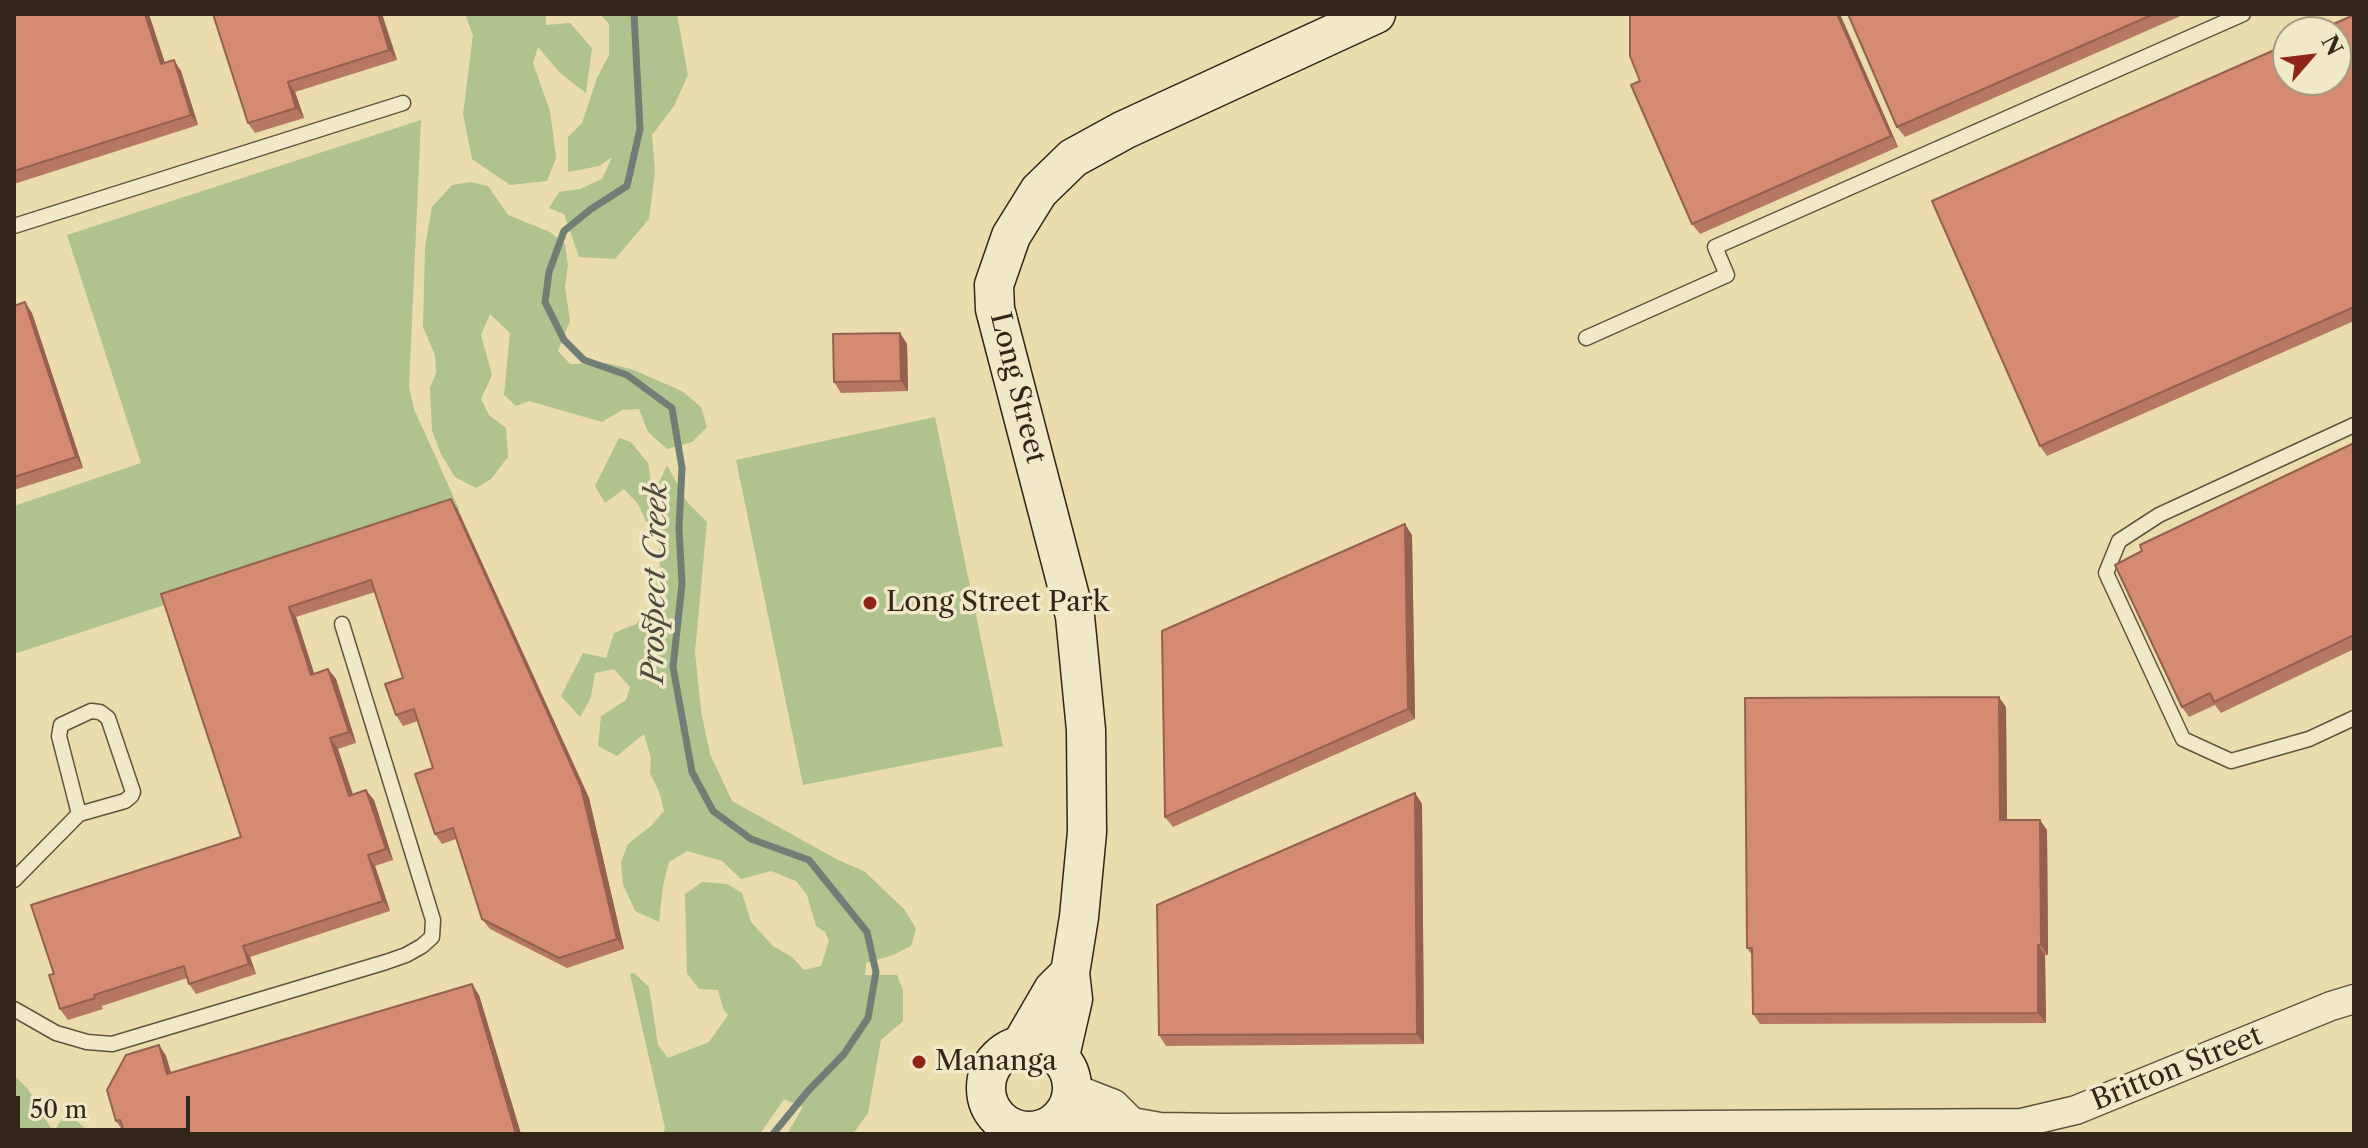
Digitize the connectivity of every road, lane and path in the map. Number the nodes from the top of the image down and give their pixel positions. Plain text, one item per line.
1 (1376, 14) edge
2 (2243, 14) edge
3 (403, 103) dead end
4 (14, 226) edge
5 (1586, 338) dead end
6 (2354, 425) edge
7 (342, 624) dead end
8 (2354, 718) edge
9 (79, 814) junction
10 (14, 880) edge
11 (1070, 973) junction
12 (2354, 999) edge
13 (14, 1009) edge
14 (1021, 1045) junction
15 (1054, 1105) edge
16 (994, 1125) edge

1 - 11 street, Long Street
2 - 5 lane
3 - 4 lane
6 - 8 lane
7 - 13 lane
9 - 9 lane
9 - 10 lane
11 - 14 street, Long Street
11 - 15 street, Long Street
12 - 15 street, Britton Street
14 - 15 street
14 - 16 street
15 - 16 street

